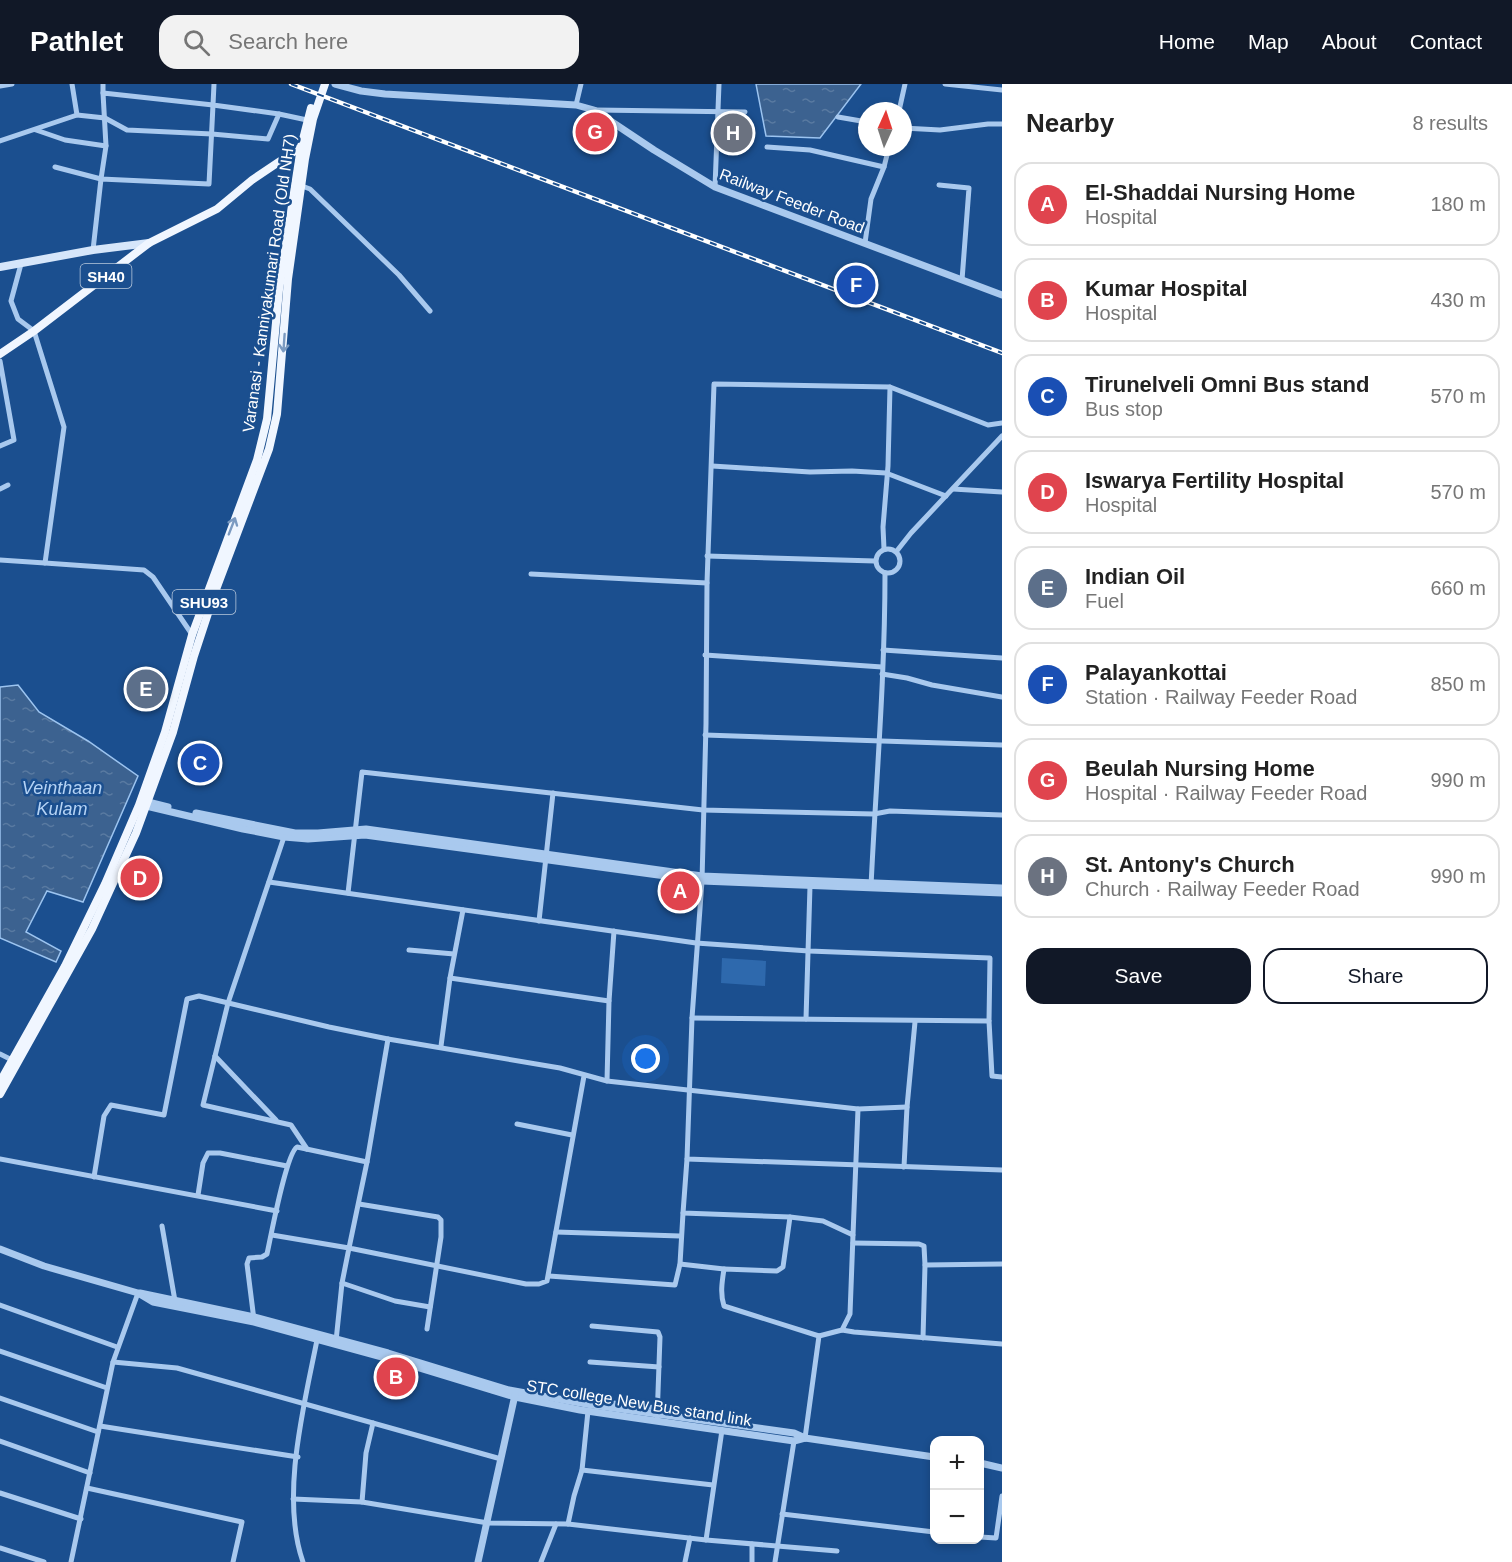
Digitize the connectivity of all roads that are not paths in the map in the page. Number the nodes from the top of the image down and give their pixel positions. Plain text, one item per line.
1 (12, 84) edge
2 (72, 84) edge
3 (103, 84) edge
4 (214, 84) edge
5 (319, 84) edge
6 (325, 84) edge
7 (335, 84) edge
8 (581, 84) edge
9 (719, 84) edge
10 (905, 84) edge
11 (945, 84) edge
12 (0, 86) edge
13 (1002, 90) edge
14 (103, 93) junction
15 (901, 102) edge
16 (213, 105) junction
17 (576, 105) junction
18 (594, 110) junction
19 (718, 110) junction
20 (745, 112) dead end
21 (279, 114) junction
22 (77, 115) junction
23 (838, 117) dead end
24 (105, 118) junction
25 (307, 120) junction
26 (858, 120) edge
27 (1002, 124) edge
28 (912, 128) edge
29 (36, 130) junction
30 (212, 134) junction
31 (0, 141) edge
32 (106, 146) junction
33 (301, 147) junction
34 (767, 147) dead end
35 (887, 156) edge
36 (55, 167) dead end
37 (884, 167) junction
38 (101, 179) junction
39 (939, 185) dead end
40 (302, 186) junction
41 (715, 187) junction
42 (149, 243) junction
43 (865, 243) junction
44 (93, 250) junction
45 (21, 264) junction
46 (0, 267) edge
47 (962, 280) junction
48 (1002, 295) edge
49 (430, 311) dead end
50 (34, 331) junction
51 (0, 354) edge
52 (0, 361) edge
53 (890, 387) junction
54 (1002, 423) edge
55 (1002, 436) edge
56 (0, 446) edge
57 (712, 466) junction
58 (886, 473) junction
59 (8, 485) dead end
60 (0, 489) edge
61 (953, 489) junction
62 (1002, 492) edge
63 (946, 496) junction
64 (884, 549) junction
65 (896, 552) junction
66 (707, 556) junction
67 (0, 561) edge
68 (875, 561) junction
69 (45, 562) junction
70 (885, 573) junction
71 (531, 574) dead end
72 (706, 583) junction
73 (196, 637) junction
74 (883, 650) junction
75 (705, 655) junction
76 (1002, 658) edge
77 (882, 666) junction
78 (882, 674) junction
79 (1002, 697) edge
80 (705, 735) junction
81 (880, 741) junction
82 (1002, 745) edge
83 (553, 793) junction
84 (144, 803) junction
85 (703, 810) junction
86 (874, 814) junction
87 (1002, 815) edge
88 (354, 832) junction
89 (284, 837) junction
90 (546, 856) junction
91 (702, 878) junction
92 (269, 882) junction
93 (810, 886) junction
94 (871, 886) junction
95 (1002, 888) edge
96 (348, 893) junction
97 (1002, 893) edge
98 (463, 910) junction
99 (539, 921) junction
100 (614, 931) junction
101 (696, 943) junction
102 (409, 950) dead end
103 (809, 951) junction
104 (454, 954) junction
105 (450, 978) junction
106 (609, 1001) junction
107 (228, 1003) junction
108 (692, 1018) junction
109 (806, 1020) junction
110 (915, 1022) junction
111 (989, 1022) junction
112 (388, 1039) junction
113 (441, 1046) junction
114 (0, 1054) edge
115 (215, 1056) junction
116 (12, 1060) junction
117 (584, 1076) junction
118 (1002, 1077) edge
119 (607, 1081) junction
120 (0, 1082) edge
121 (690, 1088) junction
122 (0, 1094) edge
123 (907, 1107) junction
124 (858, 1109) junction
125 (276, 1121) junction
126 (517, 1124) dead end
127 (572, 1135) junction
128 (307, 1149) junction
129 (687, 1158) junction
130 (0, 1159) edge
131 (367, 1162) junction
132 (855, 1165) junction
133 (287, 1166) junction
134 (904, 1167) junction
135 (1002, 1170) edge
136 (94, 1177) junction
137 (198, 1195) junction
138 (359, 1204) junction
139 (277, 1211) junction
140 (683, 1213) junction
141 (790, 1217) junction
142 (162, 1226) dead end
143 (556, 1232) junction
144 (272, 1235) junction
145 (853, 1235) junction
146 (680, 1236) junction
147 (853, 1243) junction
148 (349, 1248) junction
149 (0, 1249) edge
150 (680, 1264) junction
151 (926, 1264) junction
152 (1002, 1264) edge
153 (437, 1266) junction
154 (724, 1269) junction
155 (549, 1276) junction
156 (342, 1283) junction
157 (138, 1293) junction
158 (175, 1301) junction
159 (0, 1305) edge
160 (430, 1307) junction
161 (254, 1319) junction
162 (592, 1326) dead end
163 (427, 1329) dead end
164 (842, 1330) junction
165 (819, 1336) junction
166 (923, 1338) junction
167 (317, 1340) junction
168 (336, 1342) junction
169 (1002, 1344) edge
170 (117, 1347) junction
171 (0, 1351) edge
172 (112, 1362) junction
173 (590, 1362) dead end
174 (659, 1367) junction
175 (107, 1388) junction
176 (515, 1394) junction
177 (0, 1398) edge
178 (587, 1400) dead end
179 (304, 1404) junction
180 (588, 1411) junction
181 (657, 1414) junction
182 (373, 1423) junction
183 (99, 1429) junction
184 (722, 1430) junction
185 (805, 1438) junction
186 (794, 1441) junction
187 (0, 1442) edge
188 (930, 1456) edge
189 (297, 1457) junction
190 (501, 1459) junction
191 (984, 1465) edge
192 (1002, 1468) edge
193 (582, 1470) junction
194 (90, 1473) junction
195 (713, 1485) junction
196 (87, 1488) junction
197 (0, 1493) edge
198 (1002, 1496) edge
199 (293, 1499) junction
200 (362, 1502) junction
201 (782, 1514) junction
202 (81, 1519) junction
203 (488, 1523) junction
204 (556, 1524) junction
205 (568, 1524) junction
206 (930, 1532) edge
207 (984, 1537) edge
208 (690, 1538) junction
209 (706, 1540) junction
210 (752, 1544) junction
211 (777, 1546) junction
212 (0, 1548) edge
213 (837, 1551) dead end
214 (44, 1562) edge
215 (71, 1562) edge
216 (233, 1562) edge
217 (303, 1562) edge
218 (478, 1562) edge
219 (541, 1562) edge
220 (685, 1562) edge
221 (752, 1562) edge
222 (775, 1562) edge

1 - 12 street
2 - 22 street
3 - 14 street
4 - 16 street
5 - 25 main road, Varanasi - Kanniyakumari Road (Old NH7) / SHU93
6 - 40 main road, Varanasi - Kanniyakumari Road (Old NH7) / SHU93
7 - 17 street, Railway Feeder Road
8 - 17 street
9 - 19 street
10 - 15 street
11 - 13 street
14 - 16 street
14 - 24 street
16 - 21 street
16 - 30 street
17 - 18 street, Railway Feeder Road
18 - 19 street
18 - 41 street, Railway Feeder Road
19 - 20 street
19 - 41 street
21 - 25 street
21 - 30 street
22 - 24 street
22 - 29 street
23 - 26 street
24 - 30 street
24 - 32 street
25 - 33 main road, Varanasi - Kanniyakumari Road (Old NH7) / SHU93
27 - 28 street
29 - 31 street
29 - 32 street
30 - 38 street
32 - 38 street
33 - 42 main road, SH40
73 -> 33 main road, Varanasi - Kanniyakumari Road (Old NH7) / SHU93
34 - 37 street
35 - 37 street
36 - 38 street
37 - 43 street
38 - 44 street
39 - 47 street
40 - 49 street
40 -> 73 main road, Varanasi - Kanniyakumari Road (Old NH7) / SHU93
41 - 43 street, Railway Feeder Road
42 - 44 main road
42 - 50 main road, SH40
43 - 47 street, Railway Feeder Road
44 - 45 main road
45 - 46 main road
45 - 50 street
47 - 48 street, Railway Feeder Road
50 - 51 main road, SH40
50 - 69 street
52 - 56 street
53 - 54 street
53 - 57 street
53 - 58 street
55 - 61 street
57 - 58 street
57 - 66 street
58 - 63 street
58 - 64 street
59 - 60 street
61 - 62 street
61 - 63 street
63 - 65 street
64 - 65 street
64 - 68 street
65 - 70 street
66 - 68 street
66 - 72 street
67 - 69 street
68 - 70 street
69 - 73 street
70 - 74 street
71 - 72 street
72 - 75 street
73 - 84 main road, Varanasi - Kanniyakumari Road (Old NH7) / SHU93
74 - 76 street
74 - 77 street
75 - 77 street
75 - 80 street
77 - 78 street
78 - 79 street
78 - 81 street
80 - 81 street
80 - 85 street
81 - 82 street
81 - 86 street
83 - 85 street
83 - 88 street
83 - 90 street
84 - 88 street
84 - 89 street
84 - 116 main road, Varanasi - Kanniyakumari Road (Old NH7) / SHU93
84 - 122 main road, Varanasi - Kanniyakumari Road (Old NH7) / SHU93
85 - 86 street
85 - 91 street
86 - 87 street
86 - 94 street
88 - 89 street
88 - 90 street
88 - 96 street
89 - 92 street
90 - 91 street
90 - 99 street
91 - 93 street
91 - 94 street
91 - 101 street
92 - 96 street
92 - 107 street
93 - 94 street
93 - 103 street
94 - 95 street
94 - 97 street
96 - 98 street
98 - 99 street
98 - 104 street
99 - 100 street
100 - 101 street
100 - 106 street
101 - 103 street
101 - 108 street
102 - 104 street
103 - 109 street
103 - 111 street
104 - 105 street
105 - 106 street
105 - 113 street
106 - 119 street
107 - 112 street
107 - 115 street
107 - 136 street
108 - 109 street
108 - 121 street
109 - 110 street
110 - 111 street
110 - 123 street
111 - 118 street
112 - 113 street
112 - 131 street
113 - 117 street
114 - 116 street
115 - 125 street
115 - 125 street
116 - 120 main road, Varanasi - Kanniyakumari Road (Old NH7) / SHU93
117 - 119 street
117 - 127 street
119 - 121 street
121 - 124 street
121 - 129 street
123 - 124 street
123 - 134 street
124 - 132 street
125 - 128 street
126 - 127 street
127 - 143 street
128 - 131 street
128 - 133 street
129 - 132 street
129 - 140 street
130 - 136 street
131 - 138 street
132 - 134 street
132 - 145 street
133 - 137 street
133 - 139 street
134 - 135 street
136 - 137 street
137 - 139 street
138 - 148 street
138 - 153 street
139 - 144 street
140 - 141 street
140 - 146 street
141 - 145 street
141 - 154 street
142 - 158 street
143 - 146 street
143 - 155 street
144 - 148 street
144 - 161 street
145 - 147 street
146 - 150 street
147 - 151 street
147 - 164 street
148 - 153 street
148 - 156 street
149 - 157 street, STC college New Bus stand link
150 - 154 street
150 - 155 street
151 - 152 street
151 - 166 street
153 - 155 street
153 - 160 street
154 - 165 street
156 - 160 street
156 - 168 street
157 - 158 street
157 - 161 street, STC college New Bus stand link
157 - 170 street
158 - 161 street
159 - 170 street
160 - 163 street
161 - 167 street, STC college New Bus stand link
161 - 168 street
162 - 174 street
164 - 165 street
164 - 166 street
165 - 185 street
166 - 169 street
167 - 168 street, STC college New Bus stand link
167 - 179 street
168 - 176 street, STC college New Bus stand link
170 - 172 street
171 - 175 street
172 - 175 street
172 - 179 street
173 - 174 street
174 - 181 street
175 - 183 street
176 - 180 street, STC college New Bus stand link
176 - 181 street
176 - 190 street
177 - 183 street
178 - 181 street
179 - 182 street
179 - 189 street
180 - 181 street, STC college New Bus stand link
180 - 193 street
181 - 184 street, STC college New Bus stand link
181 - 185 street
182 - 190 street
182 - 200 street
183 - 189 street
183 - 194 street
184 - 186 street, STC college New Bus stand link
184 - 195 street
185 - 186 street, STC college New Bus stand link
185 - 188 street, STC college New Bus stand link
186 - 201 street
187 - 194 street
189 - 199 street
190 - 203 street
191 - 192 street
193 - 195 street
193 - 205 street
194 - 196 street
195 - 209 street
196 - 202 street
196 - 216 street
197 - 202 street
198 - 207 street
199 - 200 street
199 - 217 street
200 - 203 street
201 - 206 street
201 - 211 street
202 - 215 street
203 - 204 street
203 - 218 street
204 - 205 street
204 - 219 street
205 - 208 street
208 - 209 street
208 - 220 street
209 - 210 street
210 - 211 street
210 - 221 street
211 - 213 street
211 - 222 street
212 - 214 street

